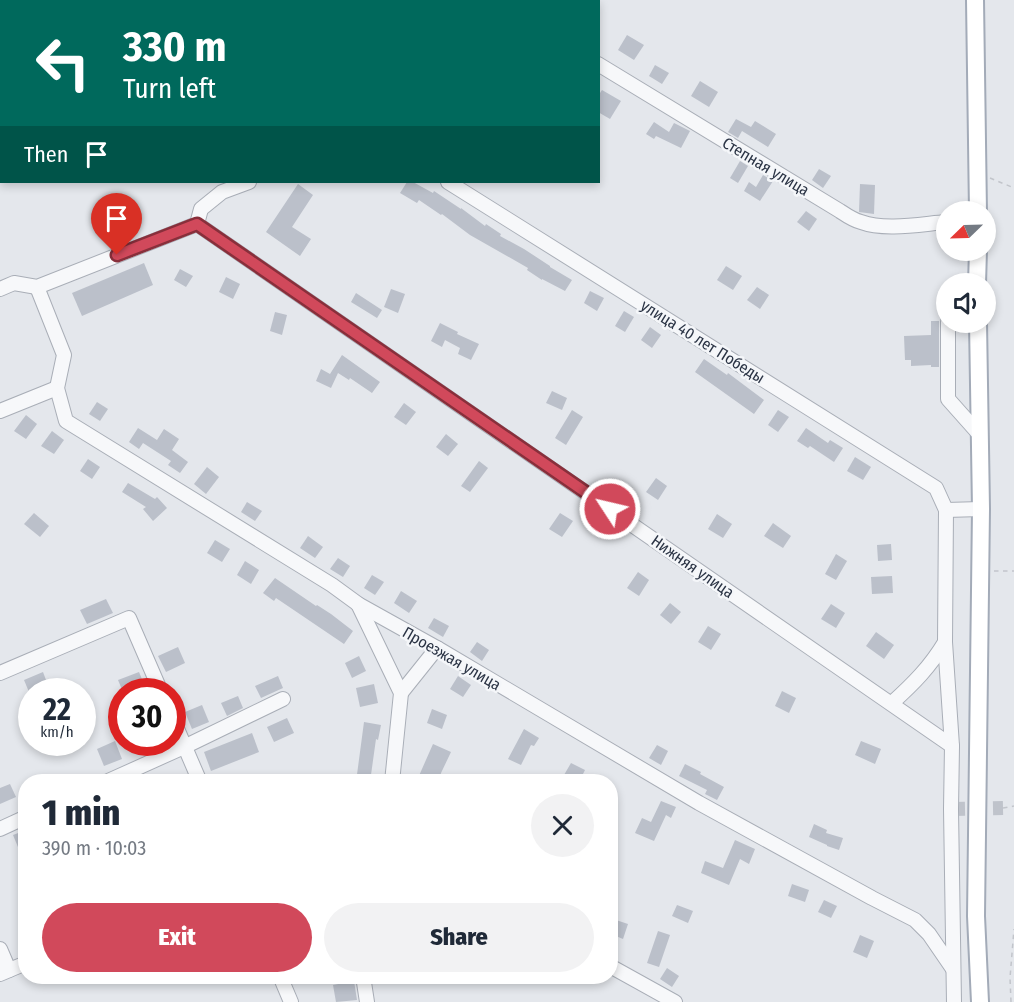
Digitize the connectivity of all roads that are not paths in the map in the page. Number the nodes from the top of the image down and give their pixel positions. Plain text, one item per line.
1 (975, 0) edge
2 (600, 64) edge
3 (246, 183) edge
4 (450, 183) edge
5 (978, 201) edge
6 (936, 223) edge
7 (197, 224) junction
8 (37, 287) junction
9 (0, 289) edge
10 (948, 333) edge
11 (978, 333) edge
12 (57, 388) junction
13 (0, 411) edge
14 (980, 435) junction
15 (981, 509) junction
16 (946, 510) junction
17 (358, 604) junction
18 (945, 642) junction
19 (437, 648) junction
20 (0, 673) edge
21 (155, 678) edge
22 (401, 693) junction
23 (283, 699) dead end
24 (892, 703) junction
25 (186, 746) joint
26 (952, 746) junction
27 (164, 756) edge
28 (124, 774) edge
29 (197, 774) edge
30 (393, 774) edge
31 (18, 821) edge
32 (0, 829) edge
33 (0, 949) edge
34 (18, 966) edge
35 (953, 969) junction
36 (618, 970) edge
37 (4, 972) edge
38 (283, 984) edge
39 (364, 984) edge
40 (291, 1002) edge
41 (367, 1002) edge
42 (675, 1002) edge
43 (954, 1002) edge
44 (980, 1002) edge

1 - 5 main road
2 - 6 street, Степная улица
3 - 7 street
4 - 16 street, улица 40 лет Победы
7 - 8 street
7 - 24 street, Нижняя улица
8 - 9 street
8 - 12 street, Проезжая улица
10 - 14 street
11 - 14 main road
12 - 13 street
12 - 17 street, Проезжая улица
14 - 15 main road
15 - 16 street
15 - 44 main road
16 - 18 street
17 - 19 street, Проезжая улица
17 - 22 street
18 - 24 street
18 - 26 street
19 - 22 street
19 - 35 street, Проезжая улица
20 - 21 street
22 - 30 street
23 - 25 street
24 - 26 street, Нижняя улица
25 - 29 street
26 - 35 street
27 - 28 street
31 - 32 street
33 - 37 street
34 - 37 street
35 - 43 street
36 - 42 street
38 - 40 street
39 - 41 street

